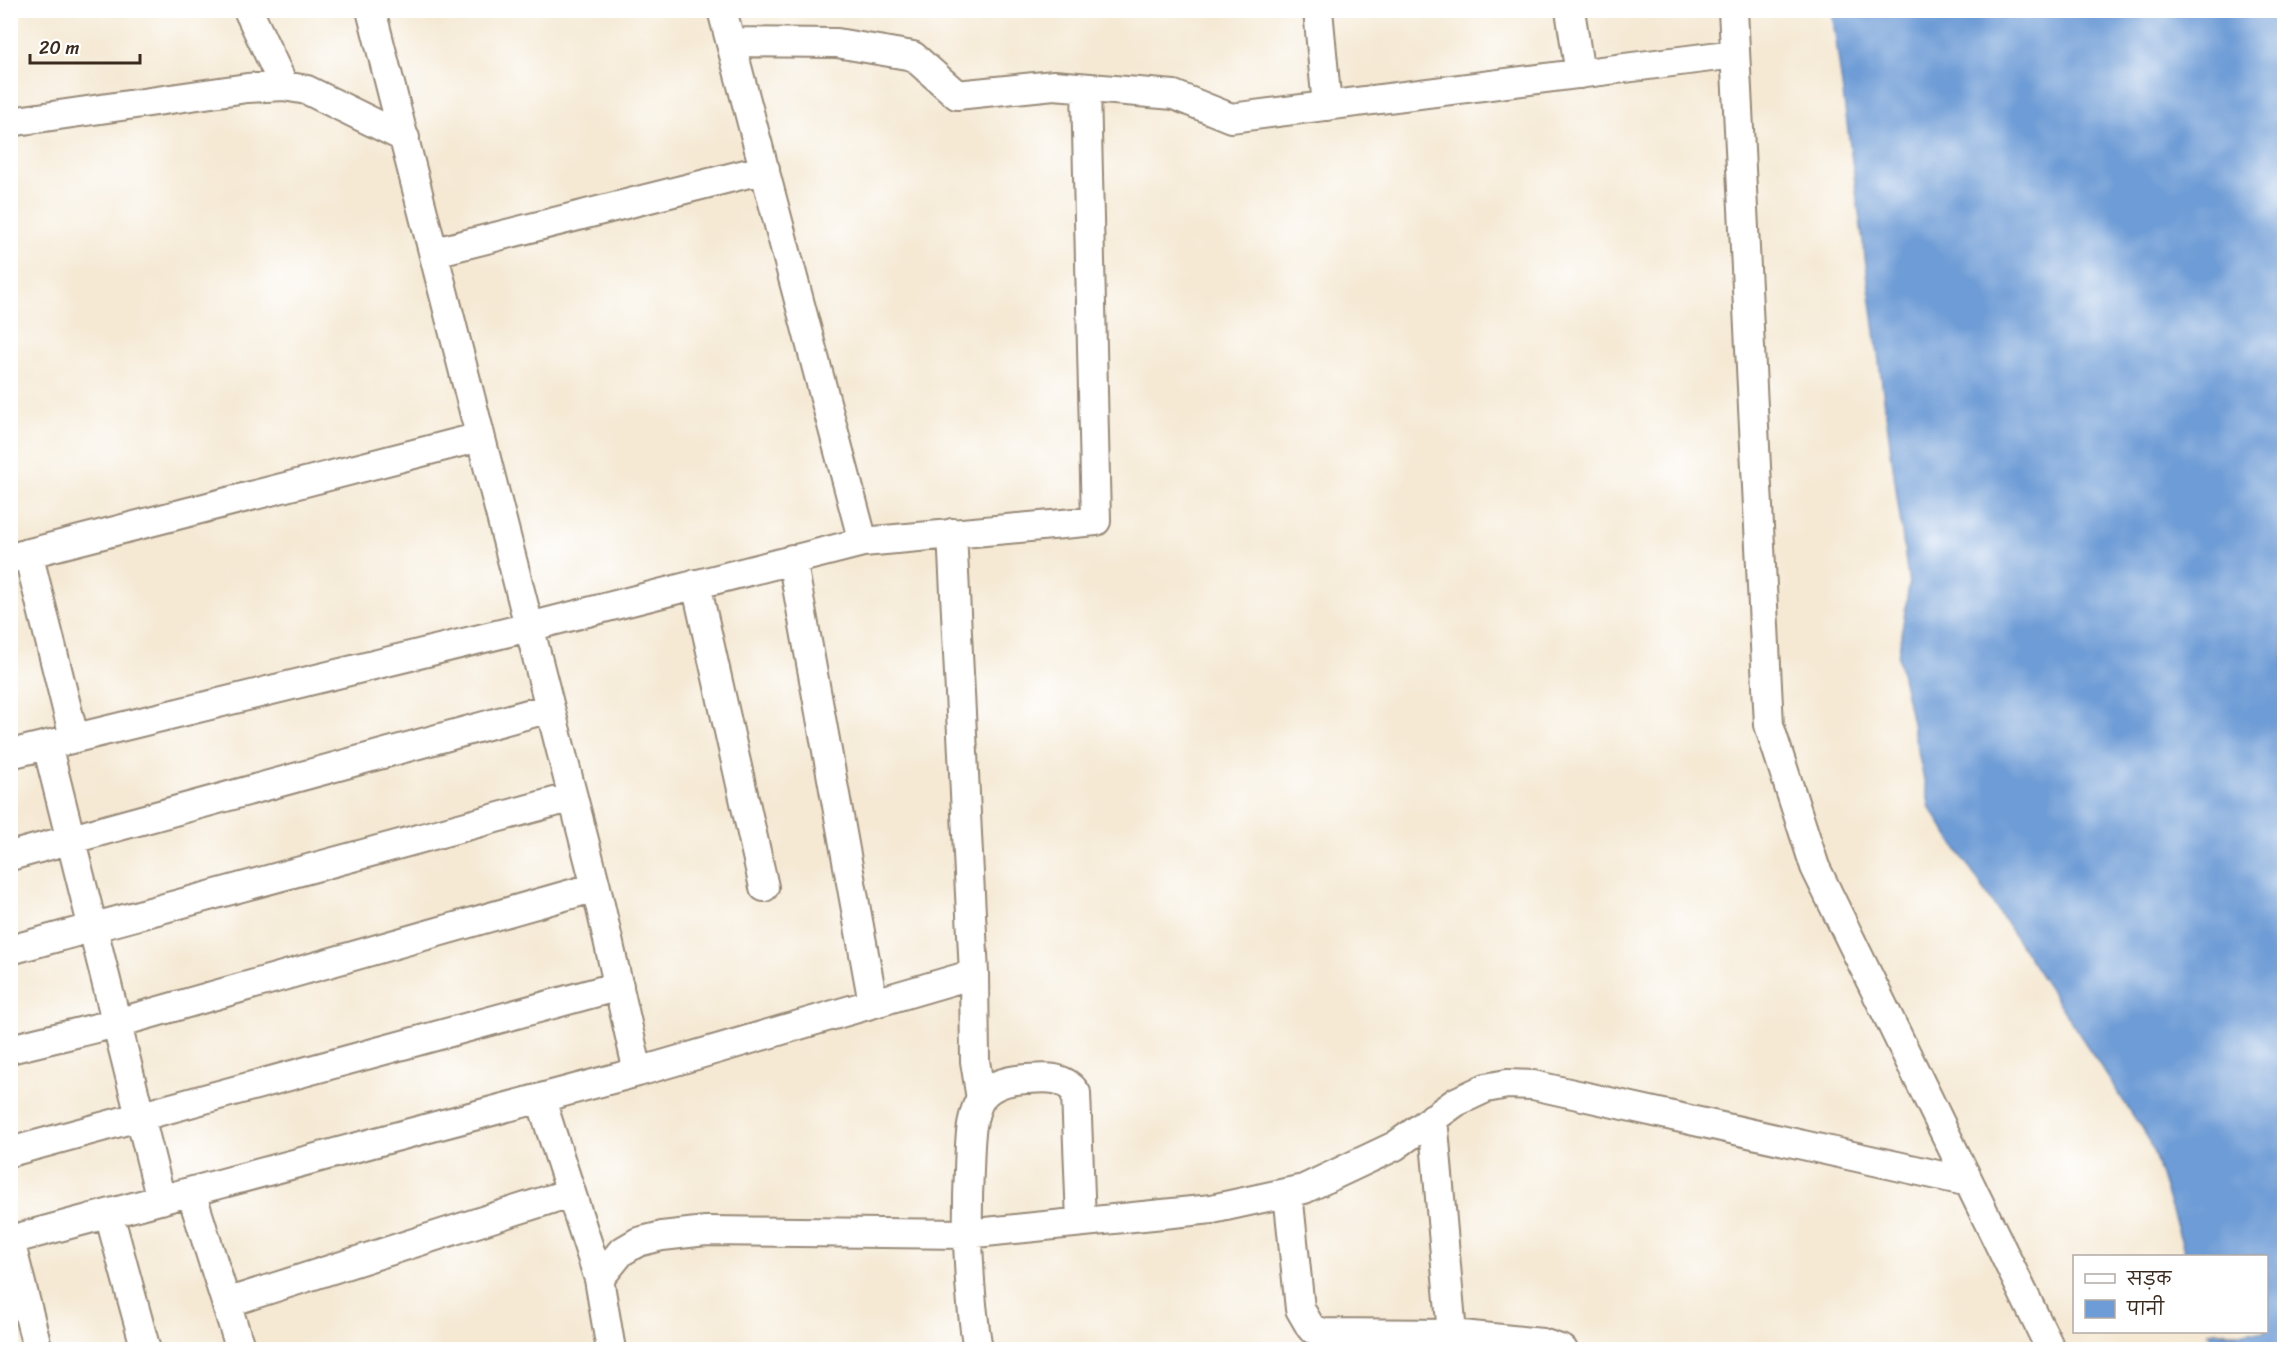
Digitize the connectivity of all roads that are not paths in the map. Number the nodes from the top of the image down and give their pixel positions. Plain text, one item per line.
1 (248, 10) edge
2 (371, 10) edge
3 (722, 10) edge
4 (1318, 10) edge
5 (1570, 10) edge
6 (1733, 10) edge
7 (731, 42) junction
8 (1735, 54) junction
9 (1580, 74) junction
10 (284, 87) junction
11 (1086, 88) junction
12 (1327, 106) junction
13 (10, 122) edge
14 (405, 138) junction
15 (765, 169) junction
16 (435, 252) junction
17 (480, 436) junction
18 (952, 534) junction
19 (863, 542) junction
20 (19, 555) edge
21 (792, 560) junction
22 (696, 584) junction
23 (529, 627) junction
24 (550, 708) junction
25 (74, 738) junction
26 (47, 745) junction
27 (10, 754) edge
28 (573, 797) junction
29 (71, 842) junction
30 (10, 856) edge
31 (596, 887) junction
32 (764, 887) dead end
33 (93, 929) junction
34 (10, 950) edge
35 (974, 974) junction
36 (619, 986) junction
37 (873, 1003) junction
38 (117, 1023) junction
39 (10, 1049) edge
40 (638, 1072) junction
41 (981, 1099) junction
42 (541, 1100) junction
43 (140, 1118) junction
44 (1433, 1118) junction
45 (10, 1152) edge
46 (1969, 1182) junction
47 (191, 1192) junction
48 (570, 1193) junction
49 (1288, 1193) junction
50 (161, 1200) junction
51 (109, 1214) junction
52 (1081, 1221) junction
53 (966, 1234) junction
54 (10, 1241) edge
55 (596, 1271) junction
56 (226, 1303) junction
57 (1452, 1334) junction
58 (38, 1350) edge
59 (146, 1350) edge
60 (241, 1350) edge
61 (611, 1350) edge
62 (978, 1350) edge
63 (1563, 1350) edge
64 (2051, 1350) edge

1 - 10 street
2 - 14 street
3 - 7 street
4 - 12 street
5 - 9 street
6 - 8 street
7 - 11 street
7 - 15 street
8 - 9 street
8 - 46 street
9 - 12 street
10 - 13 street
10 - 14 street
11 - 12 street
11 - 18 street
14 - 16 street
15 - 16 street
15 - 19 street
16 - 17 street
17 - 20 street
17 - 23 street
18 - 19 street
18 - 35 street
19 - 21 street
20 - 25 street
21 - 22 street
21 - 37 street
22 - 23 street
22 - 32 street
23 - 24 street
23 - 25 street
24 - 28 street
24 - 29 street
25 - 26 street
26 - 27 street
26 - 29 street
28 - 31 street
28 - 33 street
29 - 30 street
29 - 33 street
31 - 36 street
31 - 38 street
33 - 34 street
33 - 38 street
35 - 37 street
35 - 41 street
36 - 40 street
36 - 43 street
37 - 40 street
38 - 39 street
38 - 43 street
40 - 42 street
41 - 52 street
41 - 53 street
42 - 47 street
42 - 48 street
43 - 45 street
43 - 50 street
44 - 46 street
44 - 49 street
44 - 57 street
46 - 64 street
47 - 50 street
47 - 56 street
48 - 55 street
48 - 56 street
49 - 52 street
49 - 57 street
50 - 51 street
51 - 54 street
51 - 59 street
52 - 53 street
53 - 55 street
53 - 62 street
54 - 58 street
55 - 61 street
56 - 60 street
57 - 63 street

